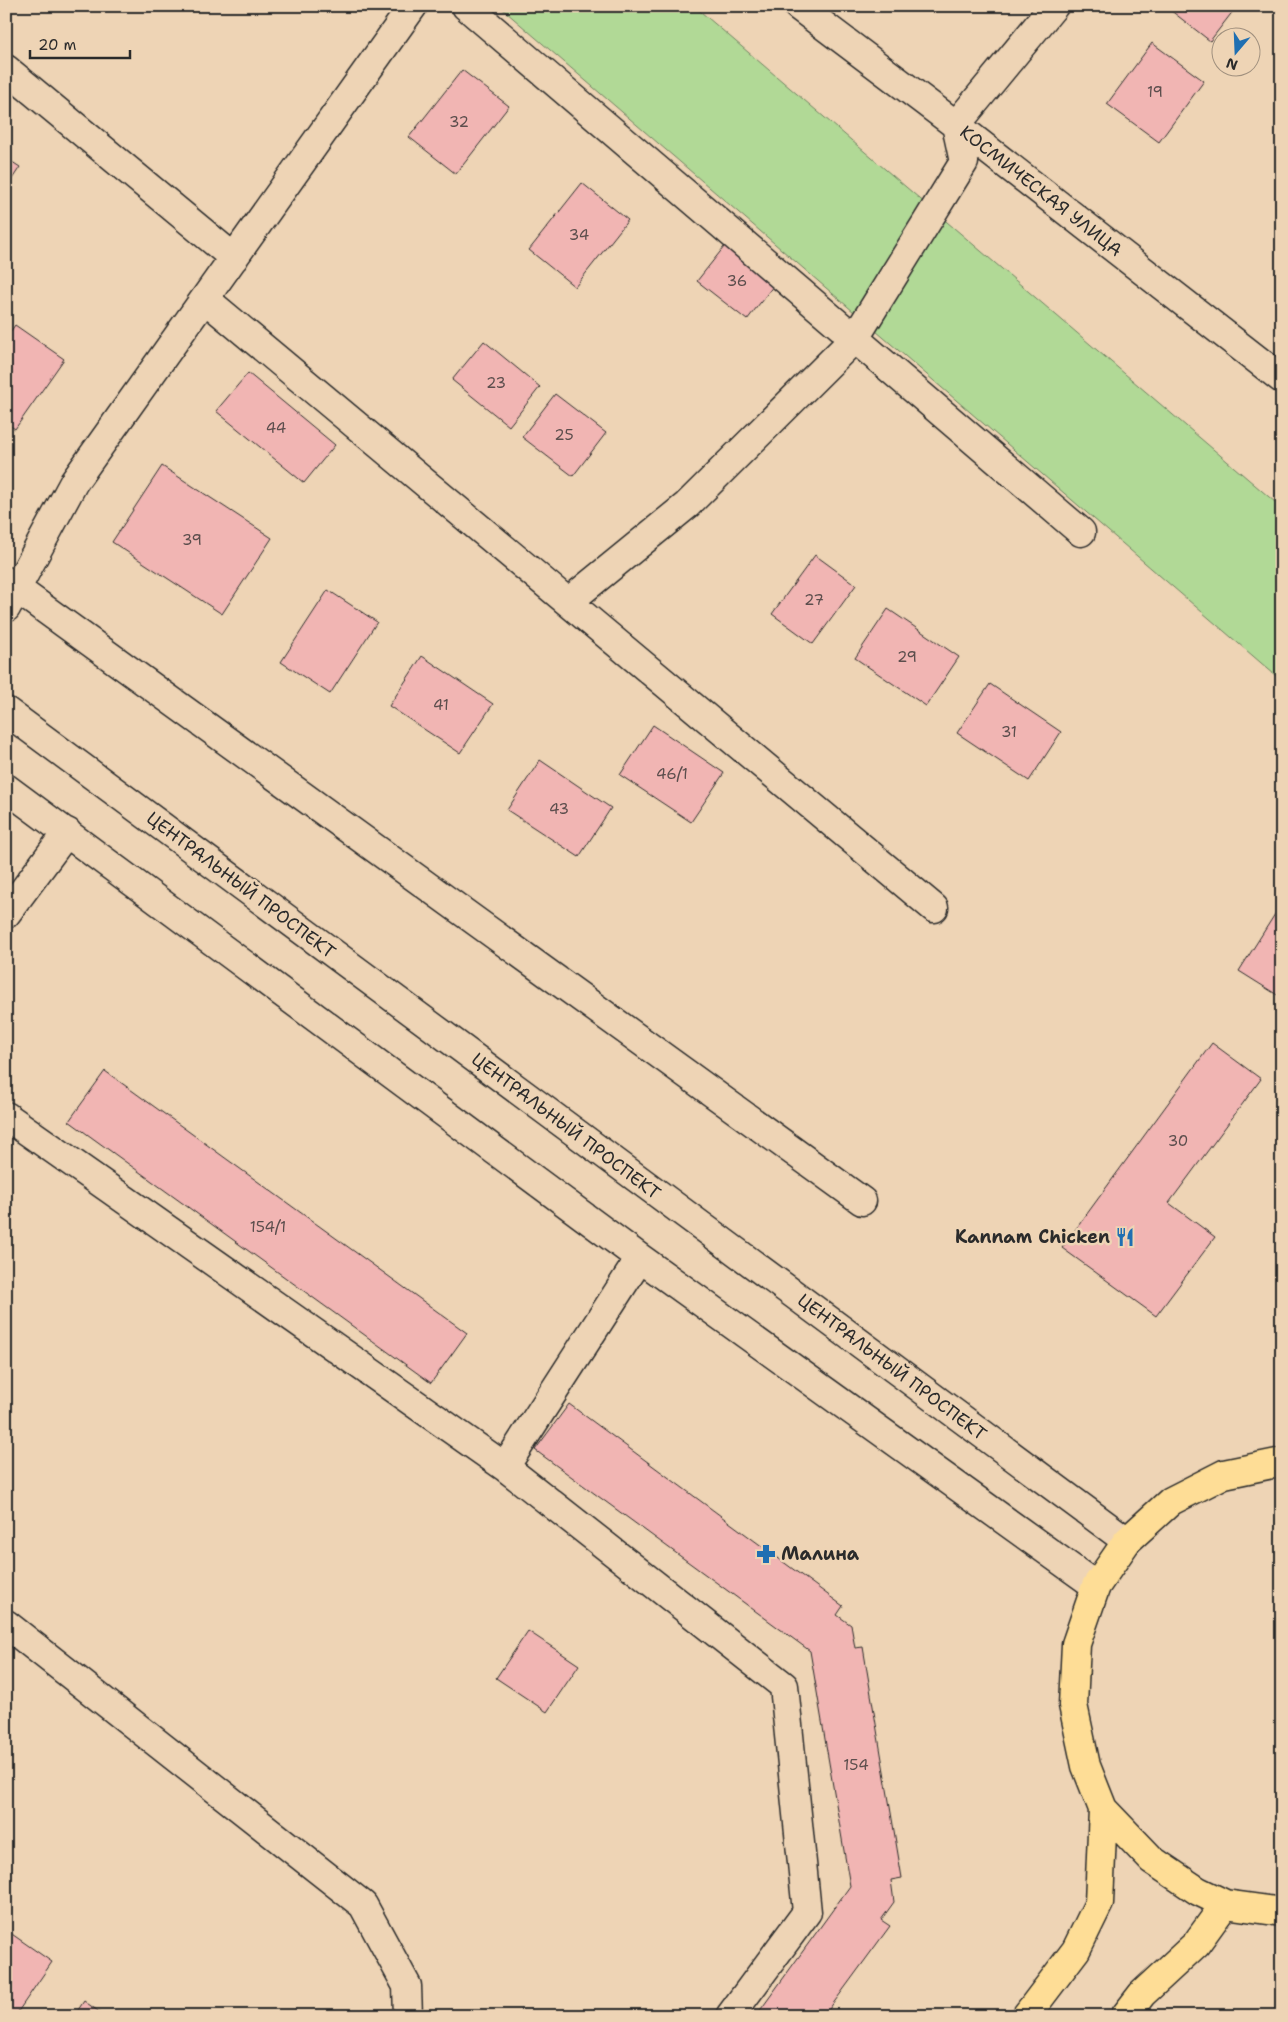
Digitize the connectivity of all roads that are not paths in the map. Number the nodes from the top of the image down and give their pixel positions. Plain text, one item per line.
1 (413, 6) edge
2 (466, 6) edge
3 (798, 6) edge
4 (1054, 6) edge
5 (6, 69) edge
6 (956, 125) junction
7 (234, 258) junction
8 (205, 299) junction
9 (854, 338) junction
10 (1282, 378) edge
11 (1080, 532) dead end
12 (10, 592) edge
13 (568, 602) junction
14 (6, 711) edge
15 (6, 788) edge
16 (67, 832) junction
17 (934, 908) dead end
18 (6, 914) edge
19 (6, 1116) edge
20 (862, 1201) dead end
21 (640, 1258) junction
22 (1282, 1462) edge
23 (505, 1467) junction
24 (1127, 1541) junction
25 (1096, 1586) junction
26 (6, 1624) edge
27 (1103, 1809) junction
28 (1225, 1904) junction
29 (1282, 1912) edge
30 (408, 2016) edge
31 (730, 2016) edge
32 (1026, 2016) edge
33 (1125, 2016) edge

1 - 7 street
2 - 9 street
3 - 6 street, КОСМИЧЕСКАЯ УЛИЦА
4 - 6 street
5 - 7 street
6 - 9 street
6 - 10 street, КОСМИЧЕСКАЯ УЛИЦА
7 - 8 street
8 - 12 street
8 - 13 street
9 - 11 street
9 - 13 street
12 - 20 street
13 - 17 street
14 - 24 street, ЦЕНТРАЛЬНЫЙ ПРОСПЕКТ
15 - 16 street
16 - 18 street
16 - 21 street
19 - 23 street
21 - 23 street
21 - 25 street
22 - 24 main road
23 - 31 street
24 - 25 main road
25 - 27 main road
26 - 30 street
27 - 28 main road
27 - 32 main road
28 - 29 main road
28 - 33 main road

